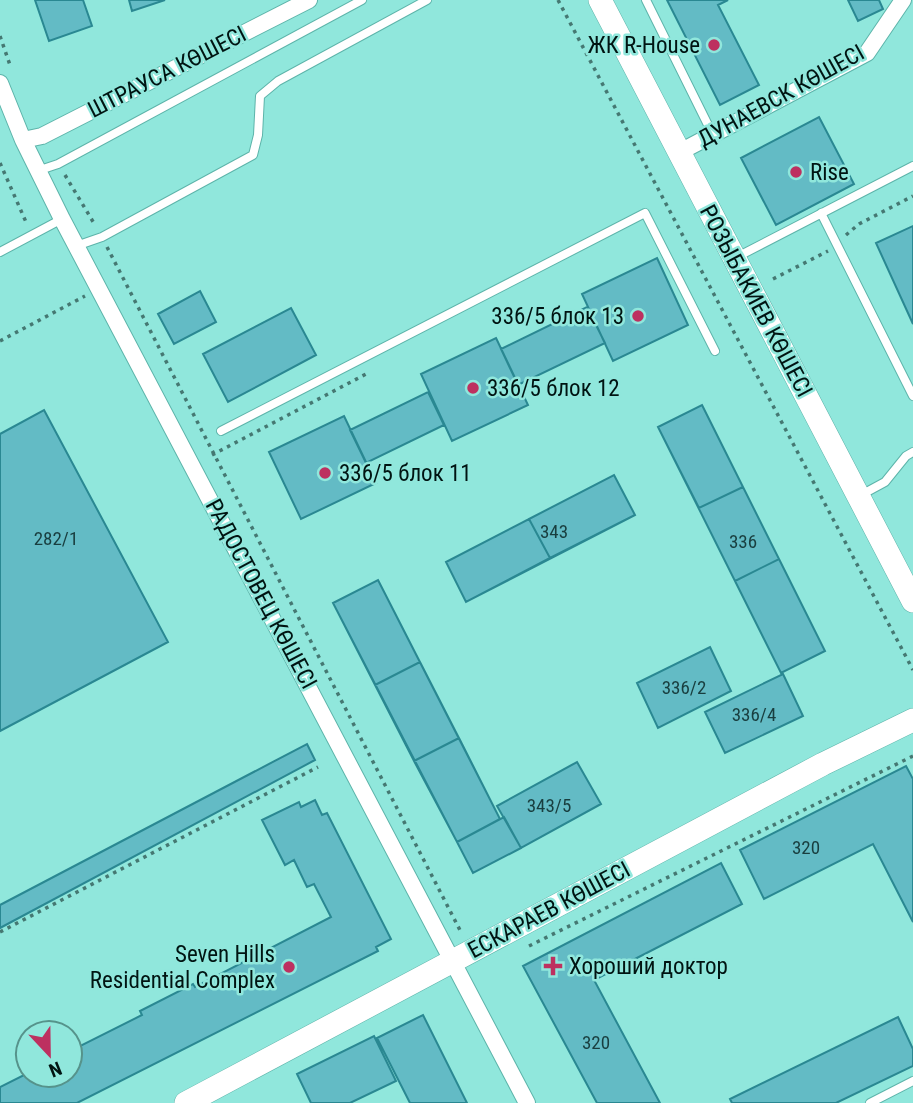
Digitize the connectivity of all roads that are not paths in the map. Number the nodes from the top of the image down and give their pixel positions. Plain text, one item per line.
1 (309, 0) edge
2 (362, 0) edge
3 (427, 0) edge
4 (600, 0) edge
5 (646, 0) edge
6 (903, 0) edge
7 (0, 83) edge
8 (713, 135) junction
9 (23, 140) junction
10 (678, 153) junction
11 (913, 166) edge
12 (37, 171) junction
13 (821, 213) junction
14 (62, 219) junction
15 (76, 246) junction
16 (0, 252) edge
17 (734, 258) junction
18 (715, 351) dead end
19 (913, 396) edge
20 (221, 431) dead end
21 (913, 452) edge
22 (859, 497) junction
23 (913, 601) edge
24 (913, 720) edge
25 (462, 956) junction
26 (913, 1081) edge
27 (186, 1103) edge
28 (527, 1103) edge
29 (870, 1103) edge

1 - 9 street, ШТРАУСА КӨШЕСІ
2 - 12 lane
3 - 15 lane
4 - 10 street, РОЗЫБАКИЕВ КӨШЕСІ
5 - 8 lane
6 - 8 street, ДУНАЕВСК КӨШЕСІ
7 - 9 street, РАДОСТОВЕЦ КӨШЕСІ
8 - 10 street, ДУНАЕВСК КӨШЕСІ
9 - 12 street, РАДОСТОВЕЦ КӨШЕСІ
10 - 17 street, РОЗЫБАКИЕВ КӨШЕСІ
11 - 13 lane
12 - 14 street, РАДОСТОВЕЦ КӨШЕСІ
13 - 17 lane
13 - 19 lane
14 - 15 street, РАДОСТОВЕЦ КӨШЕСІ
14 - 16 lane
15 - 25 street, РАДОСТОВЕЦ КӨШЕСІ
17 - 22 street, РОЗЫБАКИЕВ КӨШЕСІ
18 - 20 lane
21 - 22 lane
22 - 23 street, РОЗЫБАКИЕВ КӨШЕСІ
24 - 25 street, ЕСКАРАЕВ КӨШЕСІ
25 - 27 street, ЕСКАРАЕВ КӨШЕСІ
25 - 28 street, РАДОСТОВЕЦ КӨШЕСІ
26 - 29 lane

